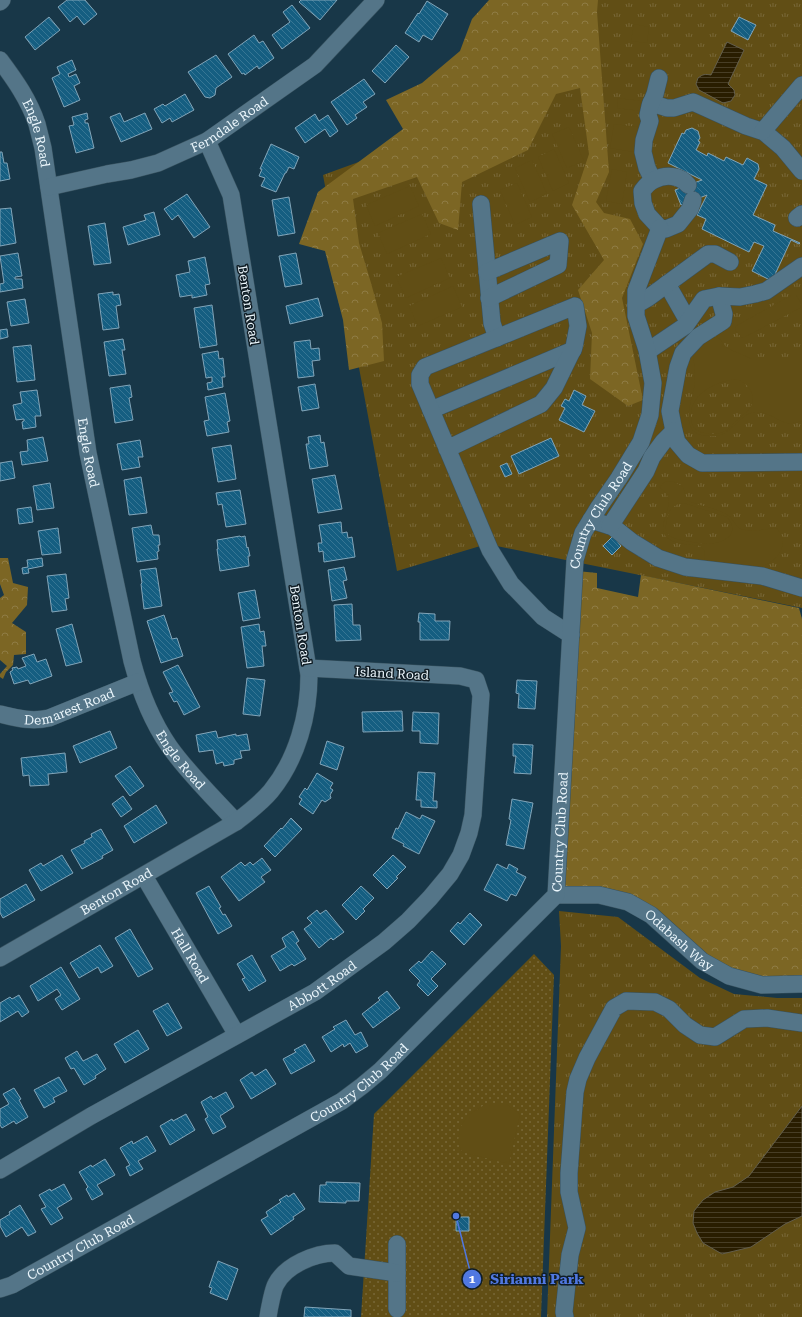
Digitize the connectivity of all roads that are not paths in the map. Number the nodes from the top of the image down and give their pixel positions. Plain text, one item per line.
1 (376, 0) edge
2 (0, 60) edge
3 (659, 78) dead end
4 (802, 85) edge
5 (651, 103) junction
6 (763, 131) junction
7 (207, 141) junction
8 (802, 171) edge
9 (653, 180) junction
10 (49, 187) junction
11 (481, 204) dead end
12 (660, 228) junction
13 (730, 262) dead end
14 (802, 266) edge
15 (487, 272) junction
16 (667, 284) junction
17 (719, 296) junction
18 (490, 298) junction
19 (636, 305) junction
20 (686, 324) junction
21 (497, 338) junction
22 (694, 340) junction
23 (573, 350) junction
24 (648, 351) junction
25 (431, 410) junction
26 (674, 431) junction
27 (447, 449) junction
28 (802, 462) edge
29 (591, 520) junction
30 (610, 526) junction
31 (802, 588) edge
32 (571, 635) junction
33 (308, 668) junction
34 (476, 680) joint
35 (138, 682) junction
36 (0, 714) edge
37 (236, 822) junction
38 (144, 876) junction
39 (556, 895) junction
40 (0, 958) edge
41 (802, 984) edge
42 (802, 1023) edge
43 (237, 1035) junction
44 (0, 1170) edge
45 (397, 1244) dead end
46 (397, 1273) junction
47 (0, 1289) edge
48 (397, 1309) dead end
49 (268, 1317) edge
50 (565, 1317) edge

1 - 7 street, Ferndale Road
2 - 10 street, Engle Road
3 - 5 street
4 - 6 street
5 - 6 street
5 - 9 street
6 - 8 street
7 - 10 street, Ferndale Road
7 - 33 street, Benton Road
9 - 12 street
9 - 12 street
10 - 35 street, Engle Road
11 - 15 street
12 - 19 street, Country Club Road
13 - 16 street
14 - 17 street
15 - 18 street
15 - 18 street
16 - 19 street
16 - 20 street
17 - 20 street
17 - 22 street
18 - 21 street
19 - 24 street, Country Club Road
20 - 22 street
20 - 24 street
21 - 23 street
21 - 25 street
22 - 26 street
23 - 25 street
23 - 27 street
24 - 29 street, Country Club Road
25 - 27 street
26 - 28 street
26 - 30 street
27 - 32 street
29 - 30 street
29 - 32 street, Country Club Road
30 - 31 street
32 - 39 street, Country Club Road
33 - 34 street, Island Road
33 - 37 street, Benton Road
34 - 43 street, Abbott Road
35 - 36 street, Demarest Road
35 - 37 street, Engle Road
37 - 38 street, Benton Road
38 - 40 street, Benton Road
38 - 43 street, Hall Road
39 - 41 street, Odabash Way
39 - 47 street, Country Club Road
42 - 50 street
43 - 44 street, Abbott Road
45 - 46 street
46 - 48 street
46 - 49 street

